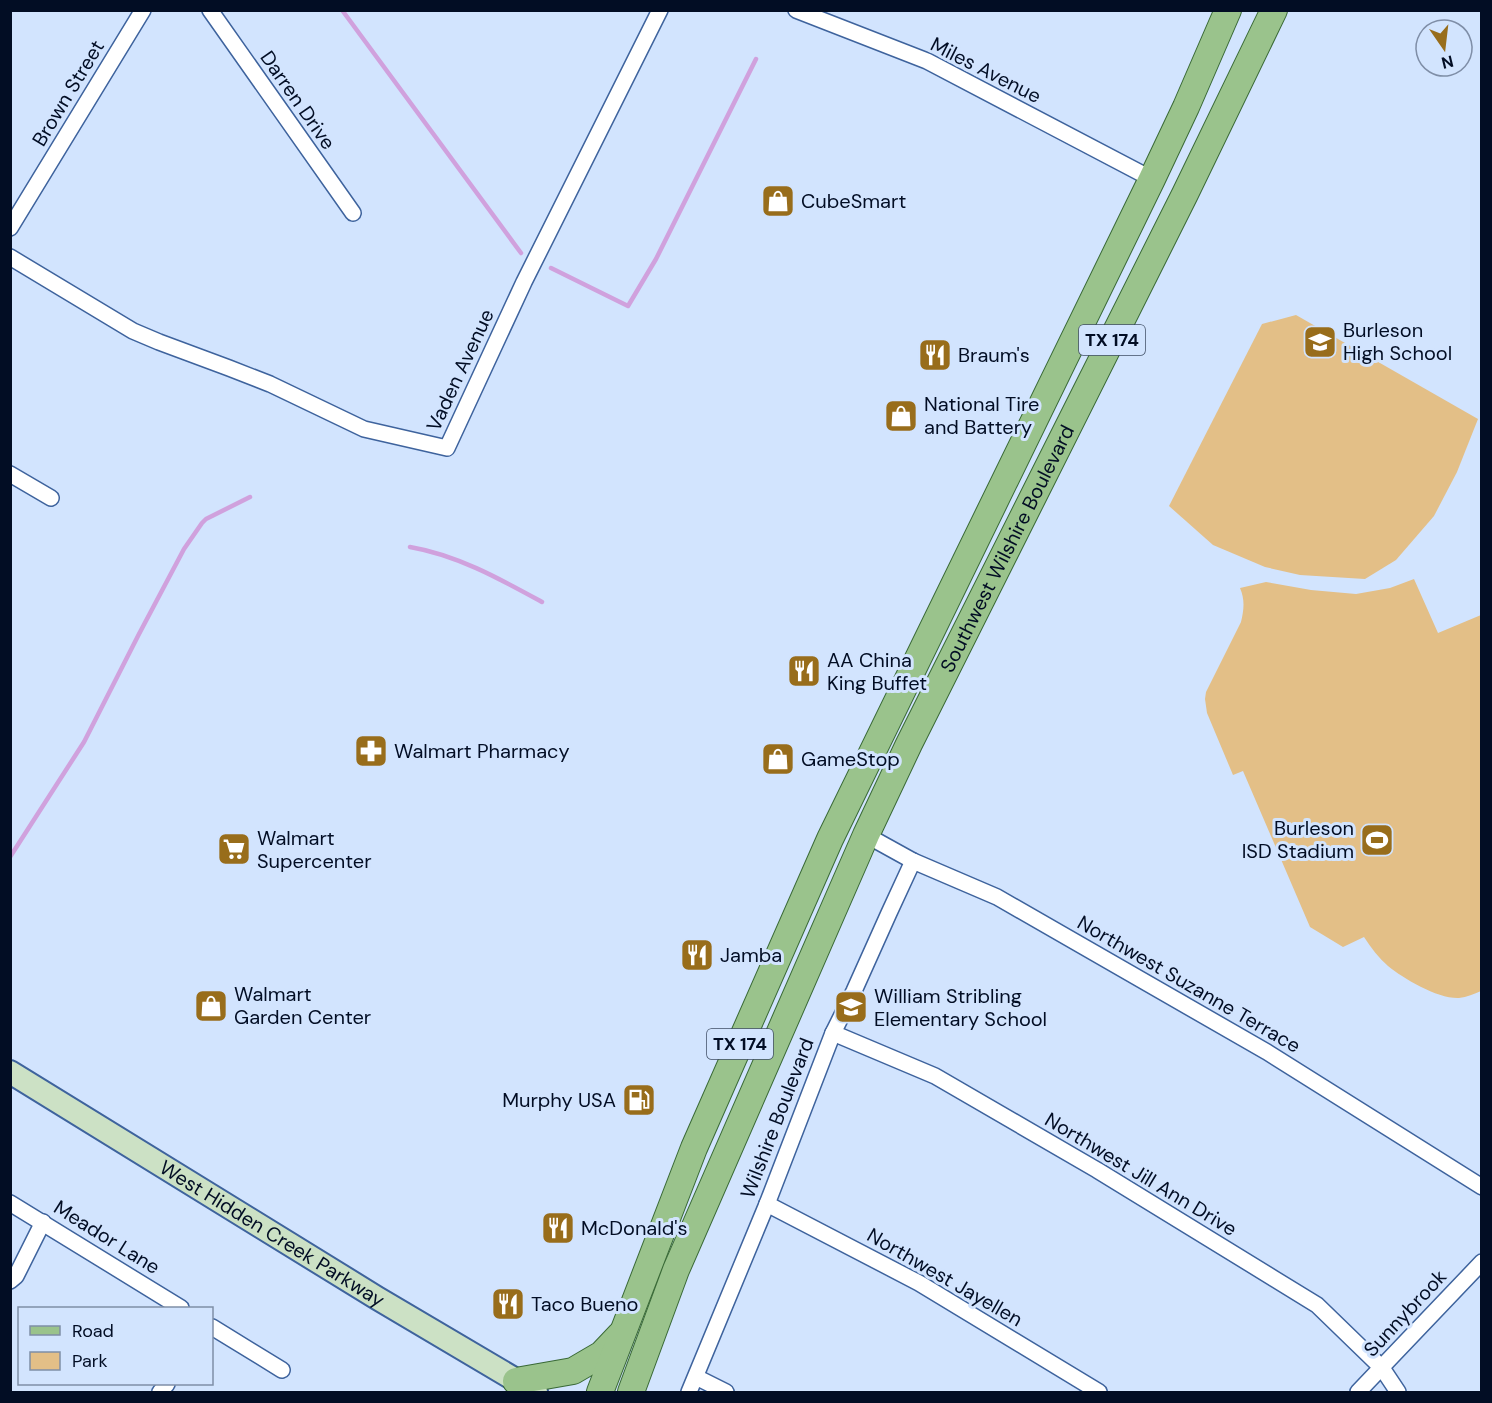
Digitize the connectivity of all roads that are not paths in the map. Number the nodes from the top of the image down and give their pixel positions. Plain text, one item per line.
1 (143, 10) edge
2 (210, 10) edge
3 (660, 10) edge
4 (796, 10) edge
5 (1228, 10) edge
6 (1274, 10) edge
7 (1152, 179) junction
8 (352, 213) dead end
9 (10, 228) edge
10 (10, 257) edge
11 (10, 474) edge
12 (51, 498) dead end
13 (952, 588) junction
14 (980, 602) junction
15 (866, 835) junction
16 (913, 861) junction
17 (818, 867) junction
18 (795, 997) junction
19 (833, 1033) junction
20 (10, 1072) edge
21 (1482, 1187) edge
22 (10, 1203) edge
23 (767, 1204) junction
24 (43, 1222) junction
25 (1482, 1262) edge
26 (10, 1281) edge
27 (179, 1307) edge
28 (213, 1329) edge
29 (623, 1333) junction
30 (1382, 1368) junction
31 (282, 1370) dead end
32 (696, 1377) junction
33 (526, 1387) edge
34 (600, 1392) edge
35 (631, 1392) edge
36 (689, 1392) edge
37 (726, 1392) edge
38 (1099, 1392) edge
39 (1358, 1392) edge
40 (1398, 1392) edge

1 - 9 street, Brown Street
2 - 8 street, Darren Drive
3 - 10 street, Vaden Avenue
4 - 7 street, Miles Avenue
5 - 7 main road, Southwest Wilshire Boulevard / TX 174
6 - 14 main road, Southwest Wilshire Boulevard / TX 174
7 - 13 main road, Southwest Wilshire Boulevard / TX 174
11 - 12 street
13 - 14 main road
13 - 17 main road, Southwest Wilshire Boulevard / TX 174
14 - 15 main road, Southwest Wilshire Boulevard / TX 174
15 - 16 street, Northwest Suzanne Terrace
15 - 18 main road, Southwest Wilshire Boulevard / TX 174
16 - 19 street, Wilshire Boulevard
16 - 21 street, Northwest Suzanne Terrace
17 - 18 main road
17 - 29 main road, Southwest Wilshire Boulevard / TX 174
18 - 35 main road, Southwest Wilshire Boulevard / TX 174
19 - 23 street, Wilshire Boulevard
19 - 30 street, Northwest Jill Ann Drive
20 - 33 main road, West Hidden Creek Parkway
22 - 24 street, Meador Lane
23 - 32 street, Wilshire Boulevard
23 - 38 street, Northwest Jayellen
24 - 26 street
24 - 27 street, Meador Lane
25 - 30 street, Sunnybrook
28 - 31 street
29 - 33 main road
29 - 34 main road, Southwest Wilshire Boulevard / TX 174
30 - 39 street, Sunnybrook
30 - 40 street, Northwest Jill Ann Drive
32 - 36 street, Wilshire Boulevard
32 - 37 street

